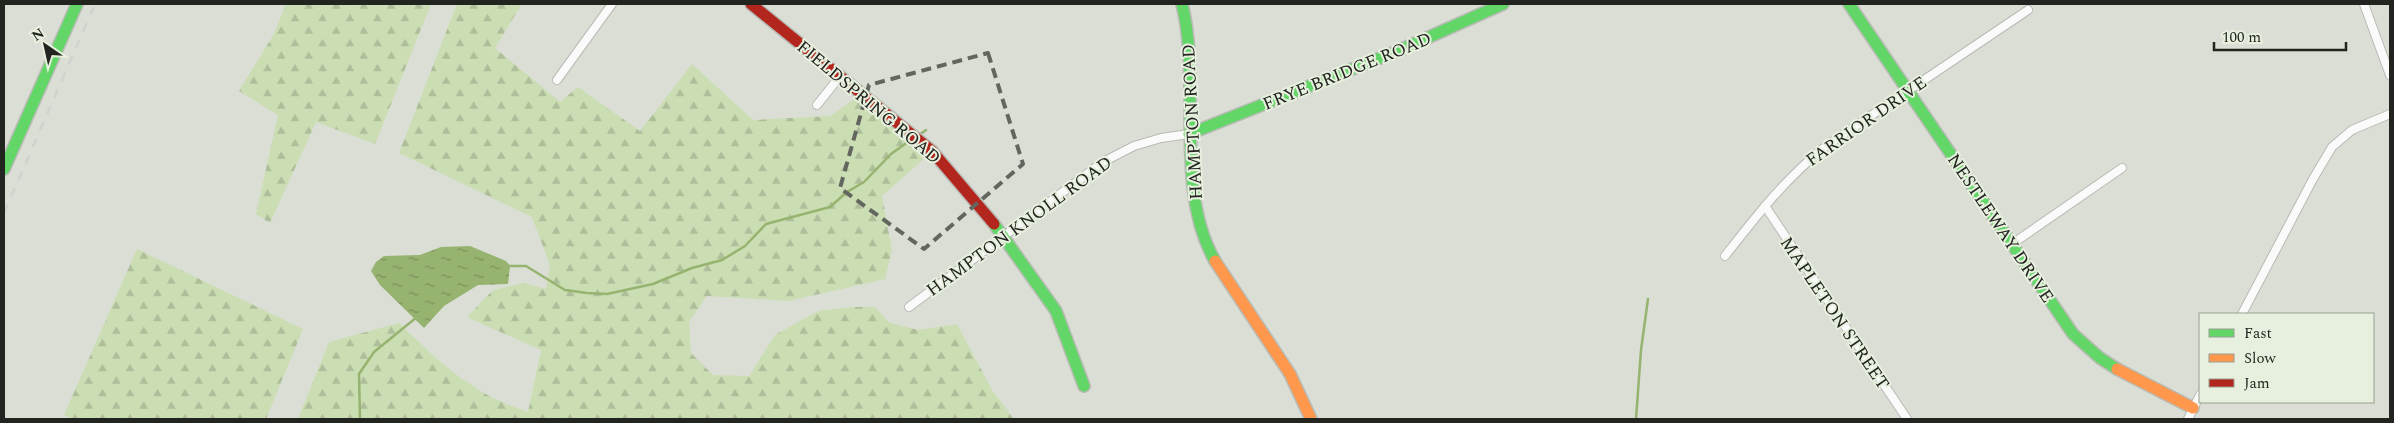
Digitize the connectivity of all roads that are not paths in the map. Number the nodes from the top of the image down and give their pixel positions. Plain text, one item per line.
1 (77, 4) edge
2 (612, 4) edge
3 (752, 4) edge
4 (1182, 4) edge
5 (1503, 4) edge
6 (1849, 4) edge
7 (2364, 4) edge
8 (2028, 10) dead end
9 (841, 75) junction
10 (2390, 75) edge
11 (556, 80) dead end
12 (1908, 91) junction
13 (817, 105) dead end
14 (2390, 114) edge
15 (1190, 134) junction
16 (2122, 168) dead end
17 (4, 169) edge
18 (1765, 206) junction
19 (1004, 235) junction
20 (2012, 244) junction
21 (1725, 256) dead end
22 (909, 307) dead end
23 (2243, 313) edge
24 (1084, 386) dead end
25 (2199, 397) edge
26 (2193, 408) junction
27 (1312, 419) edge
28 (1907, 419) edge
29 (2188, 419) edge

1 - 17 street
2 - 11 street
3 - 9 street, FIELDSPRING ROAD
4 - 15 street, HAMPTON ROAD
5 - 15 street, FRYE BRIDGE ROAD
6 - 12 street, NESTLEWAY DRIVE
7 - 10 street
8 - 12 street, FARRIOR DRIVE
9 - 13 street
9 - 19 street, FIELDSPRING ROAD
12 - 18 street, FARRIOR DRIVE
12 - 20 street, NESTLEWAY DRIVE
14 - 23 street
15 - 19 street, HAMPTON KNOLL ROAD
15 - 27 street, HAMPTON ROAD
16 - 20 street
18 - 21 street, FARRIOR DRIVE
18 - 28 street, MAPLETON STREET
19 - 22 street, HAMPTON KNOLL ROAD
19 - 24 street, FIELDSPRING ROAD
20 - 26 street, NESTLEWAY DRIVE
25 - 26 street
26 - 29 street

